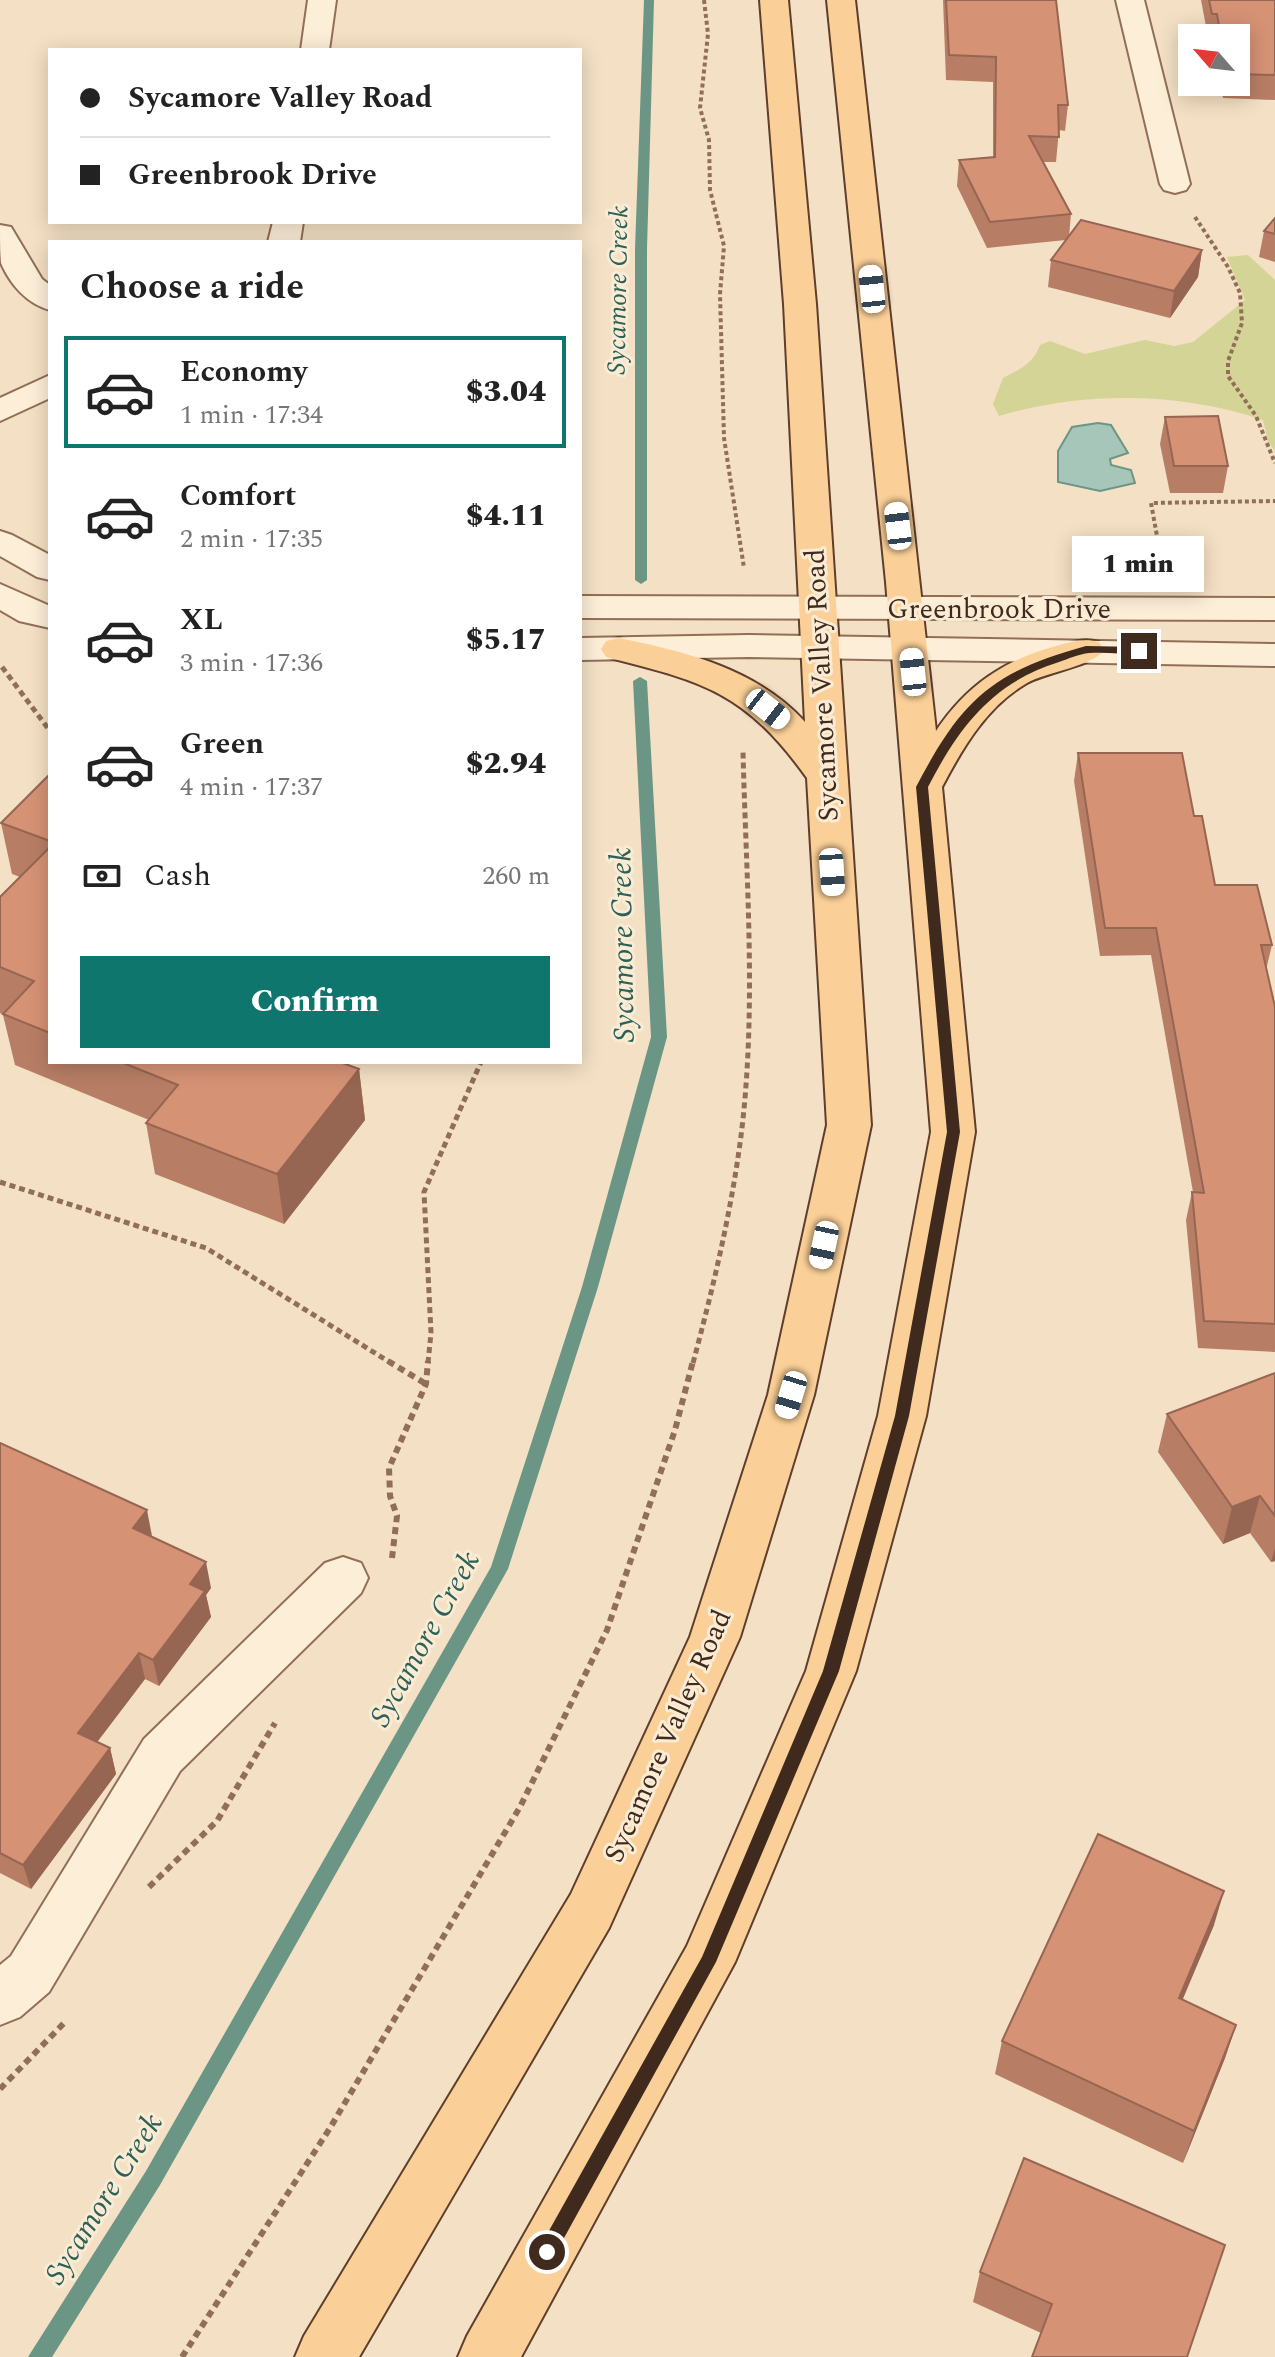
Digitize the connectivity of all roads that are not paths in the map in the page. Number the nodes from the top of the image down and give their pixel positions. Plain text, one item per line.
1 (322, 0) edge
2 (774, 0) edge
3 (841, 0) edge
4 (1130, 0) edge
5 (315, 48) edge
6 (1175, 184) road end
7 (0, 234) edge
8 (48, 298) edge
9 (48, 386) edge
10 (0, 411) edge
11 (0, 595) edge
12 (582, 607) edge
13 (819, 608) junction
14 (907, 609) junction
15 (1275, 609) edge
16 (48, 617) edge
17 (821, 648) junction
18 (582, 649) edge
19 (619, 649) junction
20 (910, 649) junction
21 (1086, 650) junction
22 (1275, 655) edge
23 (826, 777) junction
24 (922, 787) junction
25 (343, 1578) dead end
26 (0, 1999) edge
27 (325, 2357) edge
28 (488, 2357) edge

1 - 5 street
2 - 13 main road, Sycamore Valley Road
3 - 14 main road
4 - 6 street
7 - 8 street
9 - 10 street
11 - 16 street
12 - 13 street, Greenbrook Drive
13 - 14 street, Greenbrook Drive
13 - 17 main road, Sycamore Valley Road
14 - 15 street, Greenbrook Drive
14 - 20 main road
17 - 19 street, Greenbrook Drive
17 - 20 street, Greenbrook Drive
17 - 23 main road, Sycamore Valley Road
18 - 19 street, Greenbrook Drive
19 - 23 main road
20 - 21 street, Greenbrook Drive
20 - 24 main road
21 - 22 street, Greenbrook Drive
21 - 24 main road
23 - 27 main road, Sycamore Valley Road
24 - 28 main road
25 - 26 street

